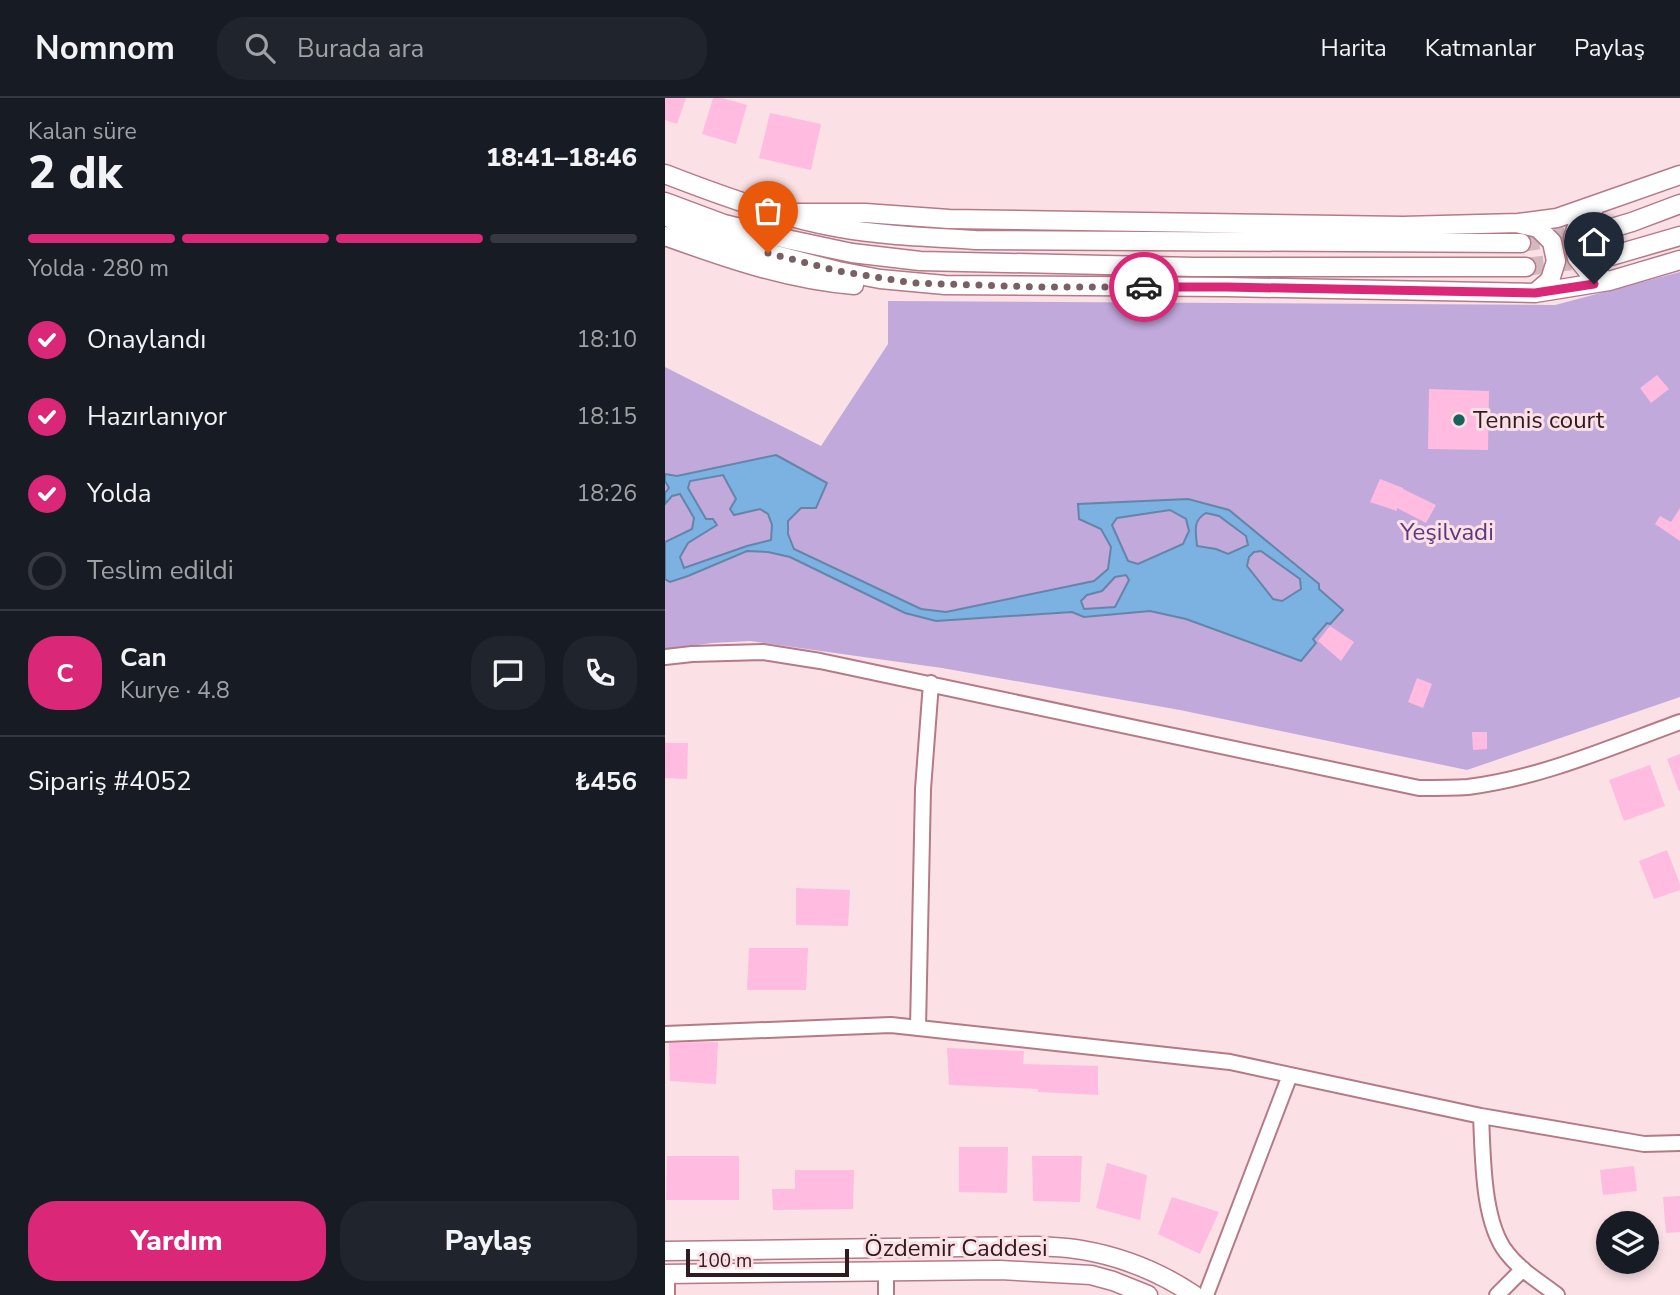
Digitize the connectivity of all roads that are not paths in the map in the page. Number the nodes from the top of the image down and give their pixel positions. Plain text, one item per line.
1 (665, 174) edge
2 (1680, 175) edge
3 (665, 202) edge
4 (1680, 204) edge
5 (1596, 205) junction
6 (776, 214) junction
7 (665, 215) edge
8 (1518, 223) junction
9 (1605, 230) tunnel mouth
10 (665, 236) edge
11 (1680, 236) edge
12 (1521, 243) tunnel mouth
13 (1611, 256) tunnel mouth
14 (1680, 260) edge
15 (1526, 267) tunnel mouth
16 (880, 279) junction
17 (1609, 281) junction
18 (1535, 293) junction
19 (665, 657) edge
20 (931, 684) junction
21 (1680, 722) edge
22 (918, 1028) junction
23 (665, 1034) edge
24 (1290, 1075) junction
25 (1481, 1116) junction
26 (1680, 1143) edge
27 (665, 1251) edge
28 (1523, 1269) junction
29 (885, 1271) junction
30 (666, 1273) edge
31 (667, 1295) edge
32 (886, 1295) edge
33 (1148, 1295) edge
34 (1194, 1295) edge
35 (1206, 1295) edge
36 (1497, 1295) edge
37 (1556, 1295) edge

1 - 6 main road
2 - 5 main road
3 - 15 main road
4 - 9 main road
5 - 8 main road
5 - 17 main road
6 - 8 main road
6 - 12 main road
7 - 16 main road
8 - 18 main road
10 - 16 main road
11 - 13 main road
14 - 17 main road
16 - 18 main road
17 - 18 main road
19 - 20 street
20 - 21 street
20 - 22 street
22 - 23 street
22 - 24 street
24 - 25 street
24 - 35 street
25 - 26 street
25 - 28 street
27 - 34 main road, Özdemir Caddesi
28 - 36 street
28 - 37 street
29 - 30 main road, Özdemir Caddesi
29 - 32 street
29 - 33 main road, Özdemir Caddesi
30 - 31 street

